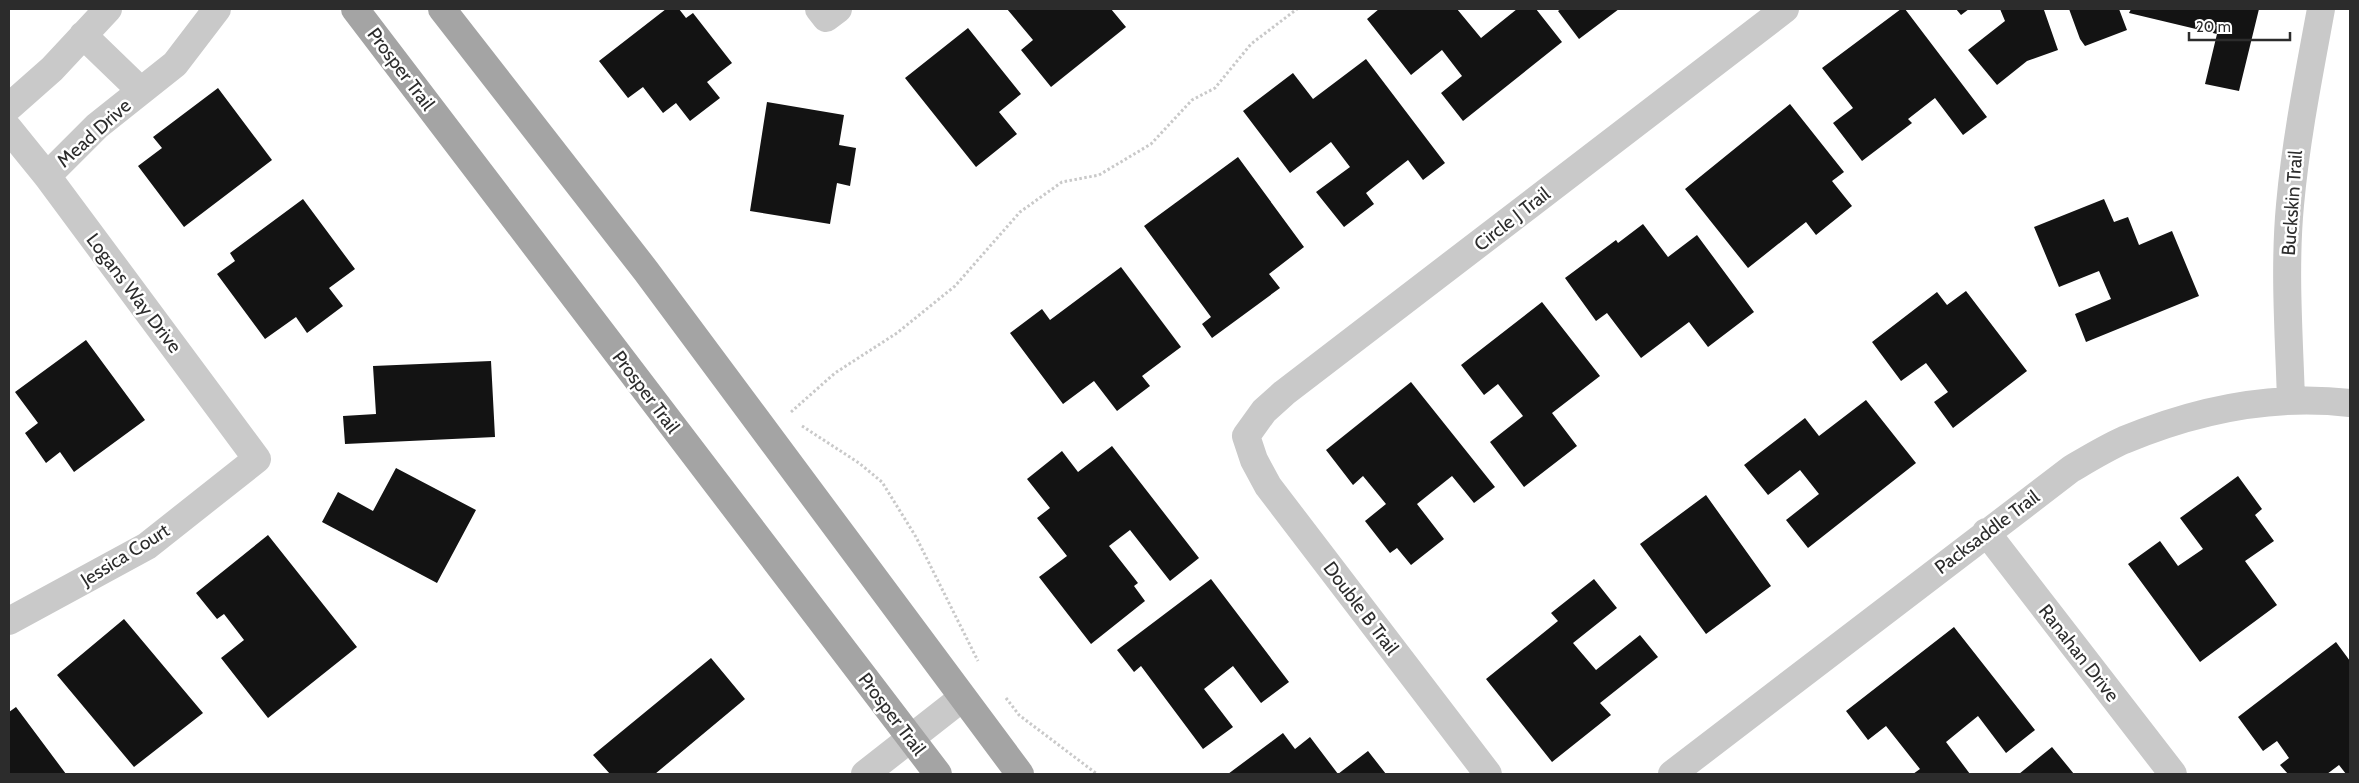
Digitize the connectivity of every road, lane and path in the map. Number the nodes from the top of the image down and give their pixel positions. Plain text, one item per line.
1 (108, 9) edge
2 (218, 9) edge
3 (355, 9) edge
4 (442, 9) edge
5 (1297, 9) edge
6 (1785, 9) edge
7 (2321, 9) edge
8 (83, 35) junction
9 (141, 90) junction
10 (9, 107) edge
11 (9, 129) edge
12 (47, 176) junction
13 (2291, 400) junction
14 (2350, 403) edge
15 (786, 416) dead end
16 (1246, 436) joint
17 (258, 459) joint
18 (1986, 532) junction
19 (9, 621) edge
20 (962, 698) junction
21 (910, 738) junction
22 (865, 774) edge
23 (938, 774) edge
24 (1020, 774) edge
25 (1488, 774) edge
26 (1672, 774) edge
27 (2173, 774) edge

1 - 8 street
2 - 9 street, Mead Drive
3 - 21 main road, Prosper Trail
4 - 20 main road
5 - 15 path
6 - 16 street, Circle J Trail
7 - 13 street, Buckskin Trail
8 - 9 street, Mead Drive
8 - 10 street
9 - 12 street, Mead Drive
11 - 12 street, Logans Way Drive
12 - 17 street, Logans Way Drive
13 - 14 street, Packsaddle Trail
13 - 18 street, Packsaddle Trail
16 - 25 street, Double B Trail
17 - 19 street, Jessica Court
18 - 26 street, Packsaddle Trail
18 - 27 street, Ranahan Drive
20 - 21 street
20 - 24 main road
21 - 22 street
21 - 23 main road, Prosper Trail

